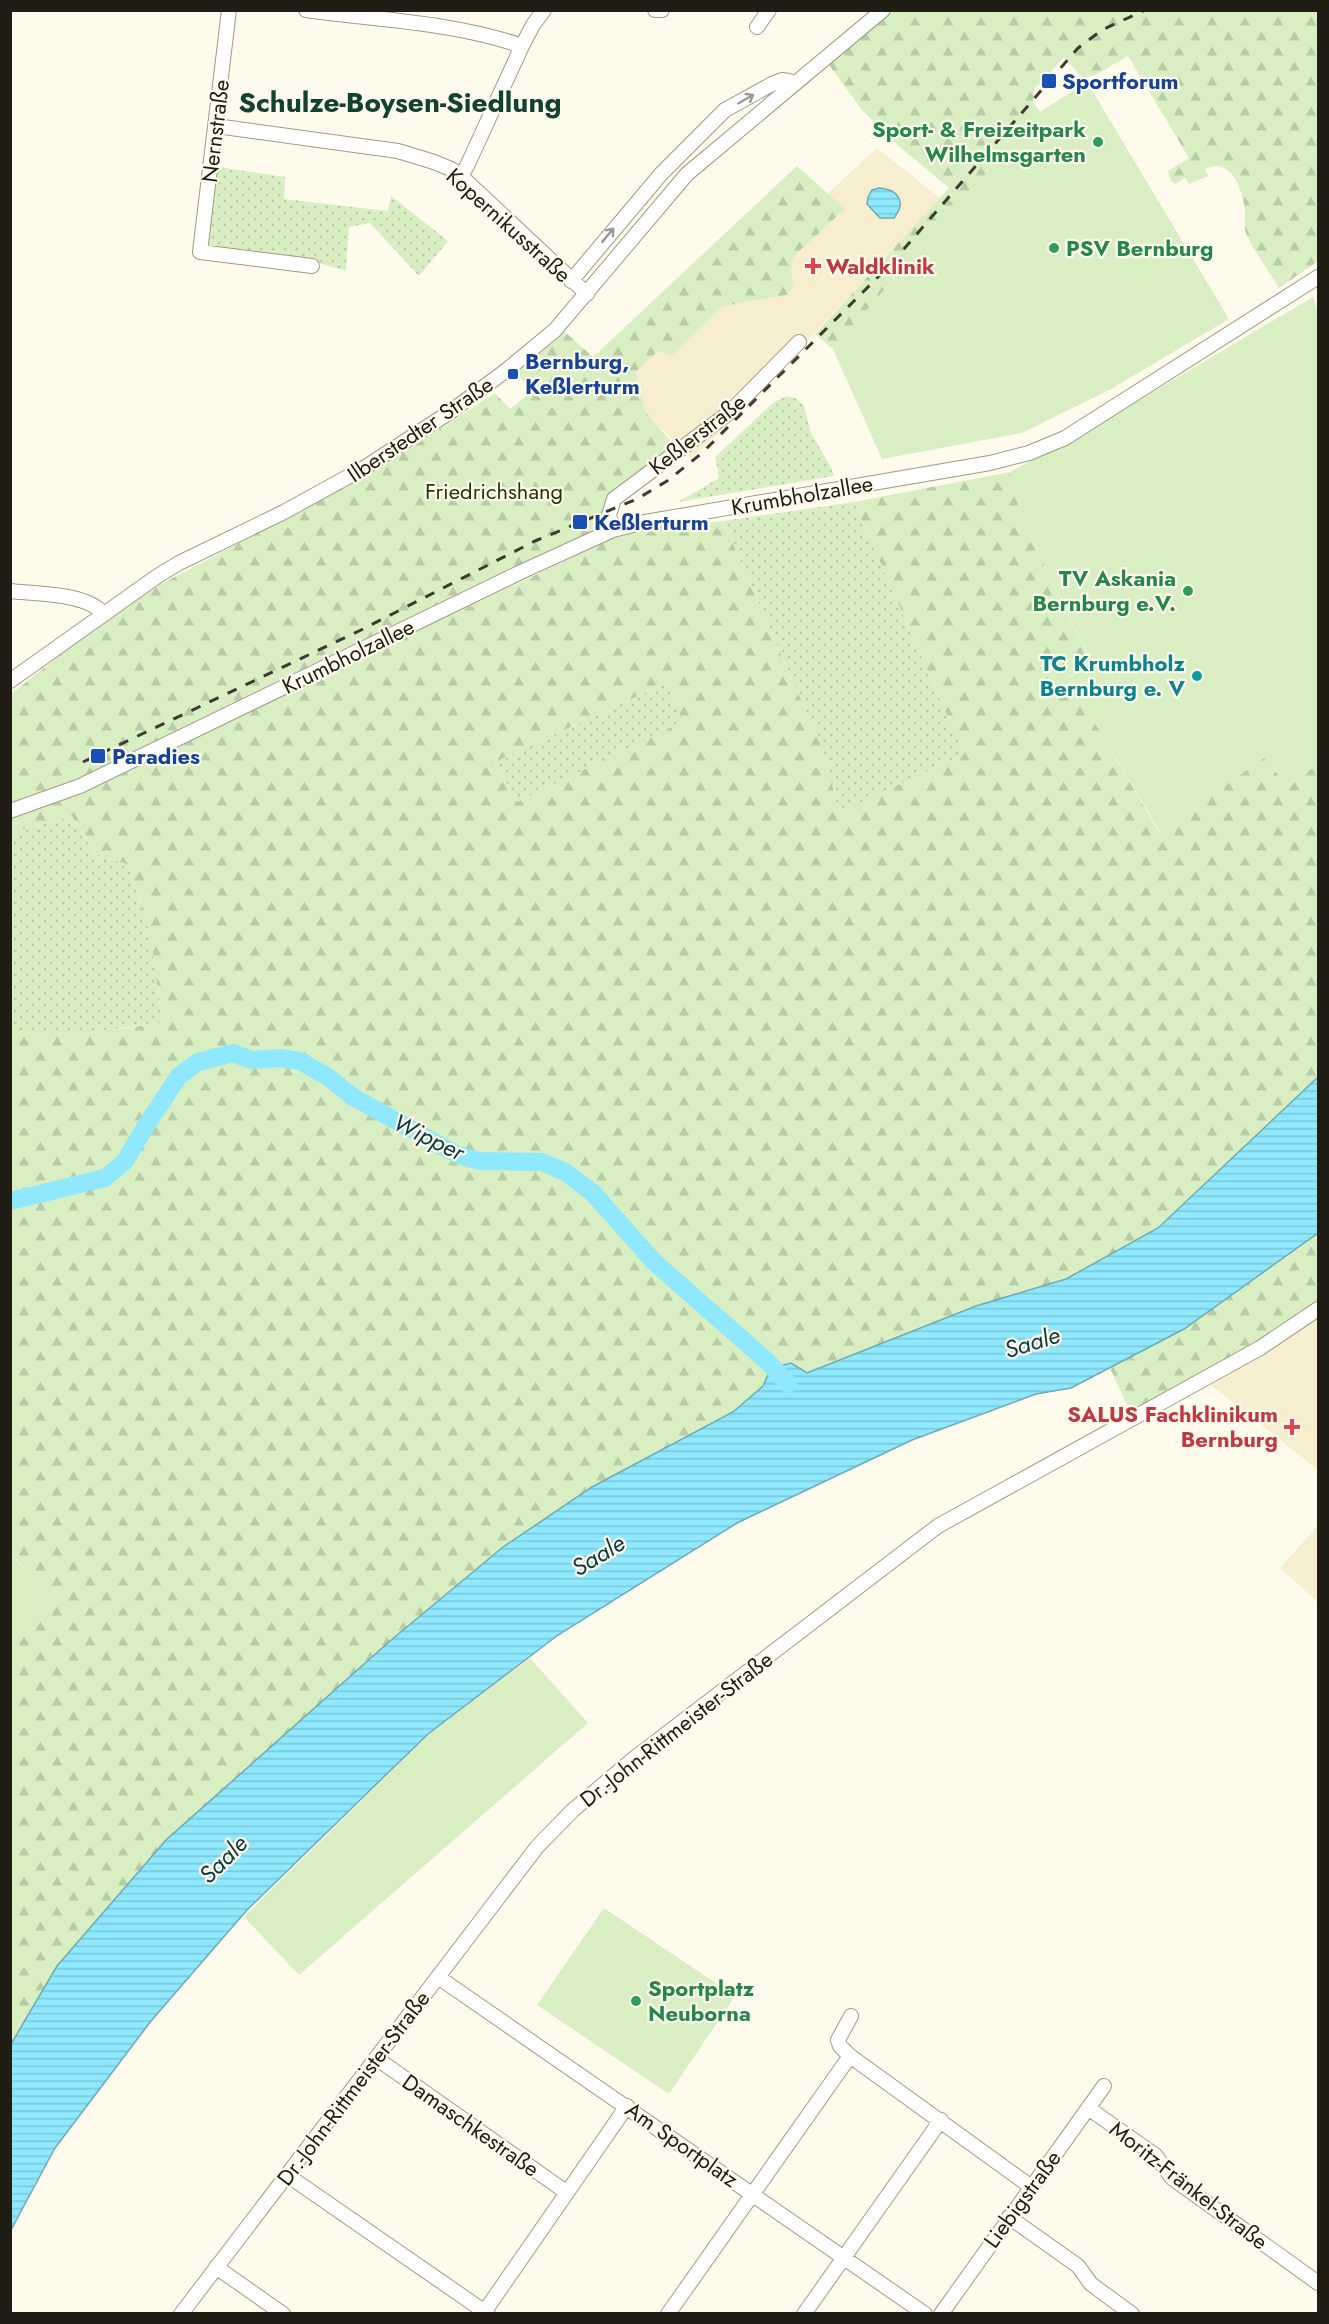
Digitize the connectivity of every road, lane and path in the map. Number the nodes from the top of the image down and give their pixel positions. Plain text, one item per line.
1 (229, 10) edge
2 (306, 10) edge
3 (544, 10) edge
4 (655, 10) edge
5 (662, 10) edge
6 (769, 10) edge
7 (883, 10) edge
8 (757, 27) dead end
9 (522, 46) junction
10 (794, 84) junction
11 (216, 126) junction
12 (461, 176) junction
13 (312, 266) dead end
14 (1318, 277) edge
15 (571, 281) junction
16 (587, 294) junction
17 (799, 342) dead end
18 (613, 530) junction
19 (10, 591) edge
20 (103, 614) junction
21 (10, 681) edge
22 (10, 811) edge
23 (1318, 1310) edge
24 (438, 1977) junction
25 (851, 2016) dead end
26 (850, 2056) junction
27 (376, 2058) junction
28 (1104, 2086) dead end
29 (627, 2106) junction
30 (1088, 2108) junction
31 (941, 2120) junction
32 (287, 2175) junction
33 (1030, 2186) junction
34 (566, 2192) junction
35 (752, 2192) junction
36 (1009, 2217) junction
37 (844, 2256) junction
38 (216, 2267) junction
39 (1318, 2283) edge
40 (486, 2312) edge
41 (181, 2313) edge
42 (283, 2313) edge
43 (668, 2313) edge
44 (804, 2313) edge
45 (925, 2313) edge
46 (941, 2313) edge
47 (1132, 2313) edge

1 - 11 street, Nernstraße
2 - 9 street
3 - 9 street
4 - 5 street
6 - 8 street
7 - 10 street, Ilberstedter Straße
9 - 12 street
15 -> 10 street
10 - 16 street, Ilberstedter Straße
11 - 12 street, Kopernikusstraße
11 - 13 street, Nernstraße
12 - 15 street, Kopernikusstraße
14 - 18 street, Krumbholzallee
15 - 16 street, Kopernikusstraße
16 - 20 street, Ilberstedter Straße
17 - 18 street, Keßlerstraße
18 - 22 street, Krumbholzallee
19 - 20 street
20 - 21 street, Ilberstedter Straße
23 - 24 street, Dr.-John-Rittmeister-Straße
24 - 27 street, Dr.-John-Rittmeister-Straße
24 - 29 street, Am Sportplatz
25 - 26 street
26 - 31 street
26 - 35 street
27 - 32 street, Dr.-John-Rittmeister-Straße
27 - 34 street, Damaschkestraße
28 - 30 street, Liebigstraße
29 - 34 street
29 - 35 street, Am Sportplatz
30 - 33 street, Liebigstraße
30 - 39 street, Moritz-Fränkel-Straße
31 - 33 street
31 - 37 street
32 - 38 street, Dr.-John-Rittmeister-Straße
32 - 40 street
33 - 36 street, Liebigstraße
34 - 40 street
35 - 37 street, Am Sportplatz
35 - 43 street
36 - 46 street, Liebigstraße
36 - 47 street
37 - 44 street
37 - 45 street, Am Sportplatz
38 - 41 street, Dr.-John-Rittmeister-Straße
38 - 42 street

